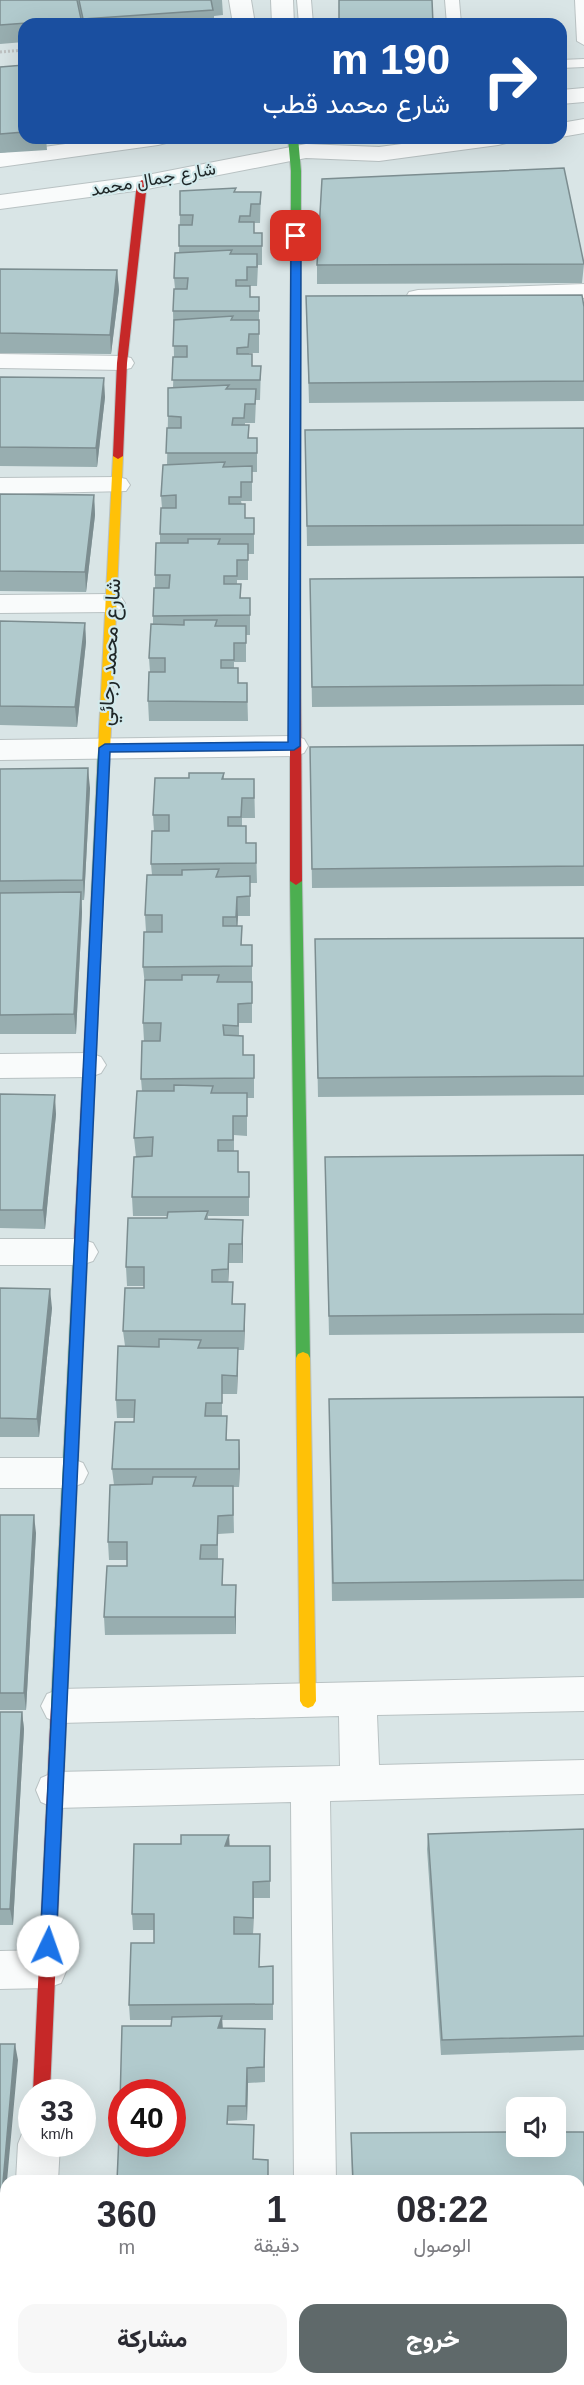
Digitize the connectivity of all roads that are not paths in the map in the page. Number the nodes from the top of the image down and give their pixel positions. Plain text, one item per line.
1 (240, 0) edge
2 (282, 0) edge
3 (304, 0) edge
4 (452, 0) edge
5 (582, 0) edge
6 (243, 18) edge
7 (283, 18) edge
8 (306, 18) edge
9 (454, 18) edge
10 (584, 41) edge
11 (584, 63) edge
12 (567, 64) edge
13 (584, 95) edge
14 (567, 97) edge
15 (584, 126) edge
16 (567, 129) edge
17 (115, 144) edge
18 (453, 144) edge
19 (303, 145) edge
20 (0, 160) edge
21 (142, 183) junction
22 (0, 202) edge
23 (584, 291) edge
24 (399, 298) edge
25 (0, 361) edge
26 (122, 363) junction
27 (117, 485) junction
28 (0, 486) edge
29 (111, 603) junction
30 (0, 604) edge
31 (294, 746) junction
32 (105, 748) junction
33 (0, 750) edge
34 (90, 1065) junction
35 (0, 1066) edge
36 (0, 1252) edge
37 (81, 1252) junction
38 (0, 1473) edge
39 (70, 1473) junction
40 (584, 1694) edge
41 (358, 1699) junction
42 (309, 1701) junction
43 (60, 1706) junction
44 (584, 1777) edge
45 (360, 1782) junction
46 (309, 1783) junction
47 (55, 1790) junction
48 (47, 1968) junction
49 (0, 1970) edge
50 (42, 2079) edge
51 (38, 2157) edge
52 (37, 2175) edge
53 (315, 2175) edge

1 - 6 street
2 - 7 street
3 - 8 lane
4 - 9 lane
5 - 10 lane
11 - 12 lane
13 - 14 street
15 - 16 street
17 - 20 street
18 - 19 street, شارع جمال محمد
19 - 21 street, شارع جمال محمد
19 - 31 street
21 - 22 street, شارع جمال محمد
21 - 26 street, شارع محمد رجائي
23 - 24 street
25 - 26 street
26 - 27 street, شارع محمد رجائي
27 - 28 street
27 - 29 street, شارع محمد رجائي
29 - 30 street
29 - 32 street, شارع محمد رجائي
31 - 32 street
31 - 42 street
32 - 33 street
32 - 34 street, شارع محمد رجائي
34 - 35 street
34 - 37 street, شارع محمد رجائي
36 - 37 street
37 - 39 street, شارع محمد رجائي
38 - 39 street
39 - 43 street, شارع محمد رجائي
40 - 41 street
41 - 42 street
41 - 45 street
42 - 43 street
43 - 47 street, شارع محمد رجائي
44 - 45 street
45 - 46 street
46 - 47 street
46 - 53 street
47 - 48 street, شارع محمد رجائي
48 - 49 street
48 - 50 street, شارع محمد رجائي
51 - 52 street

